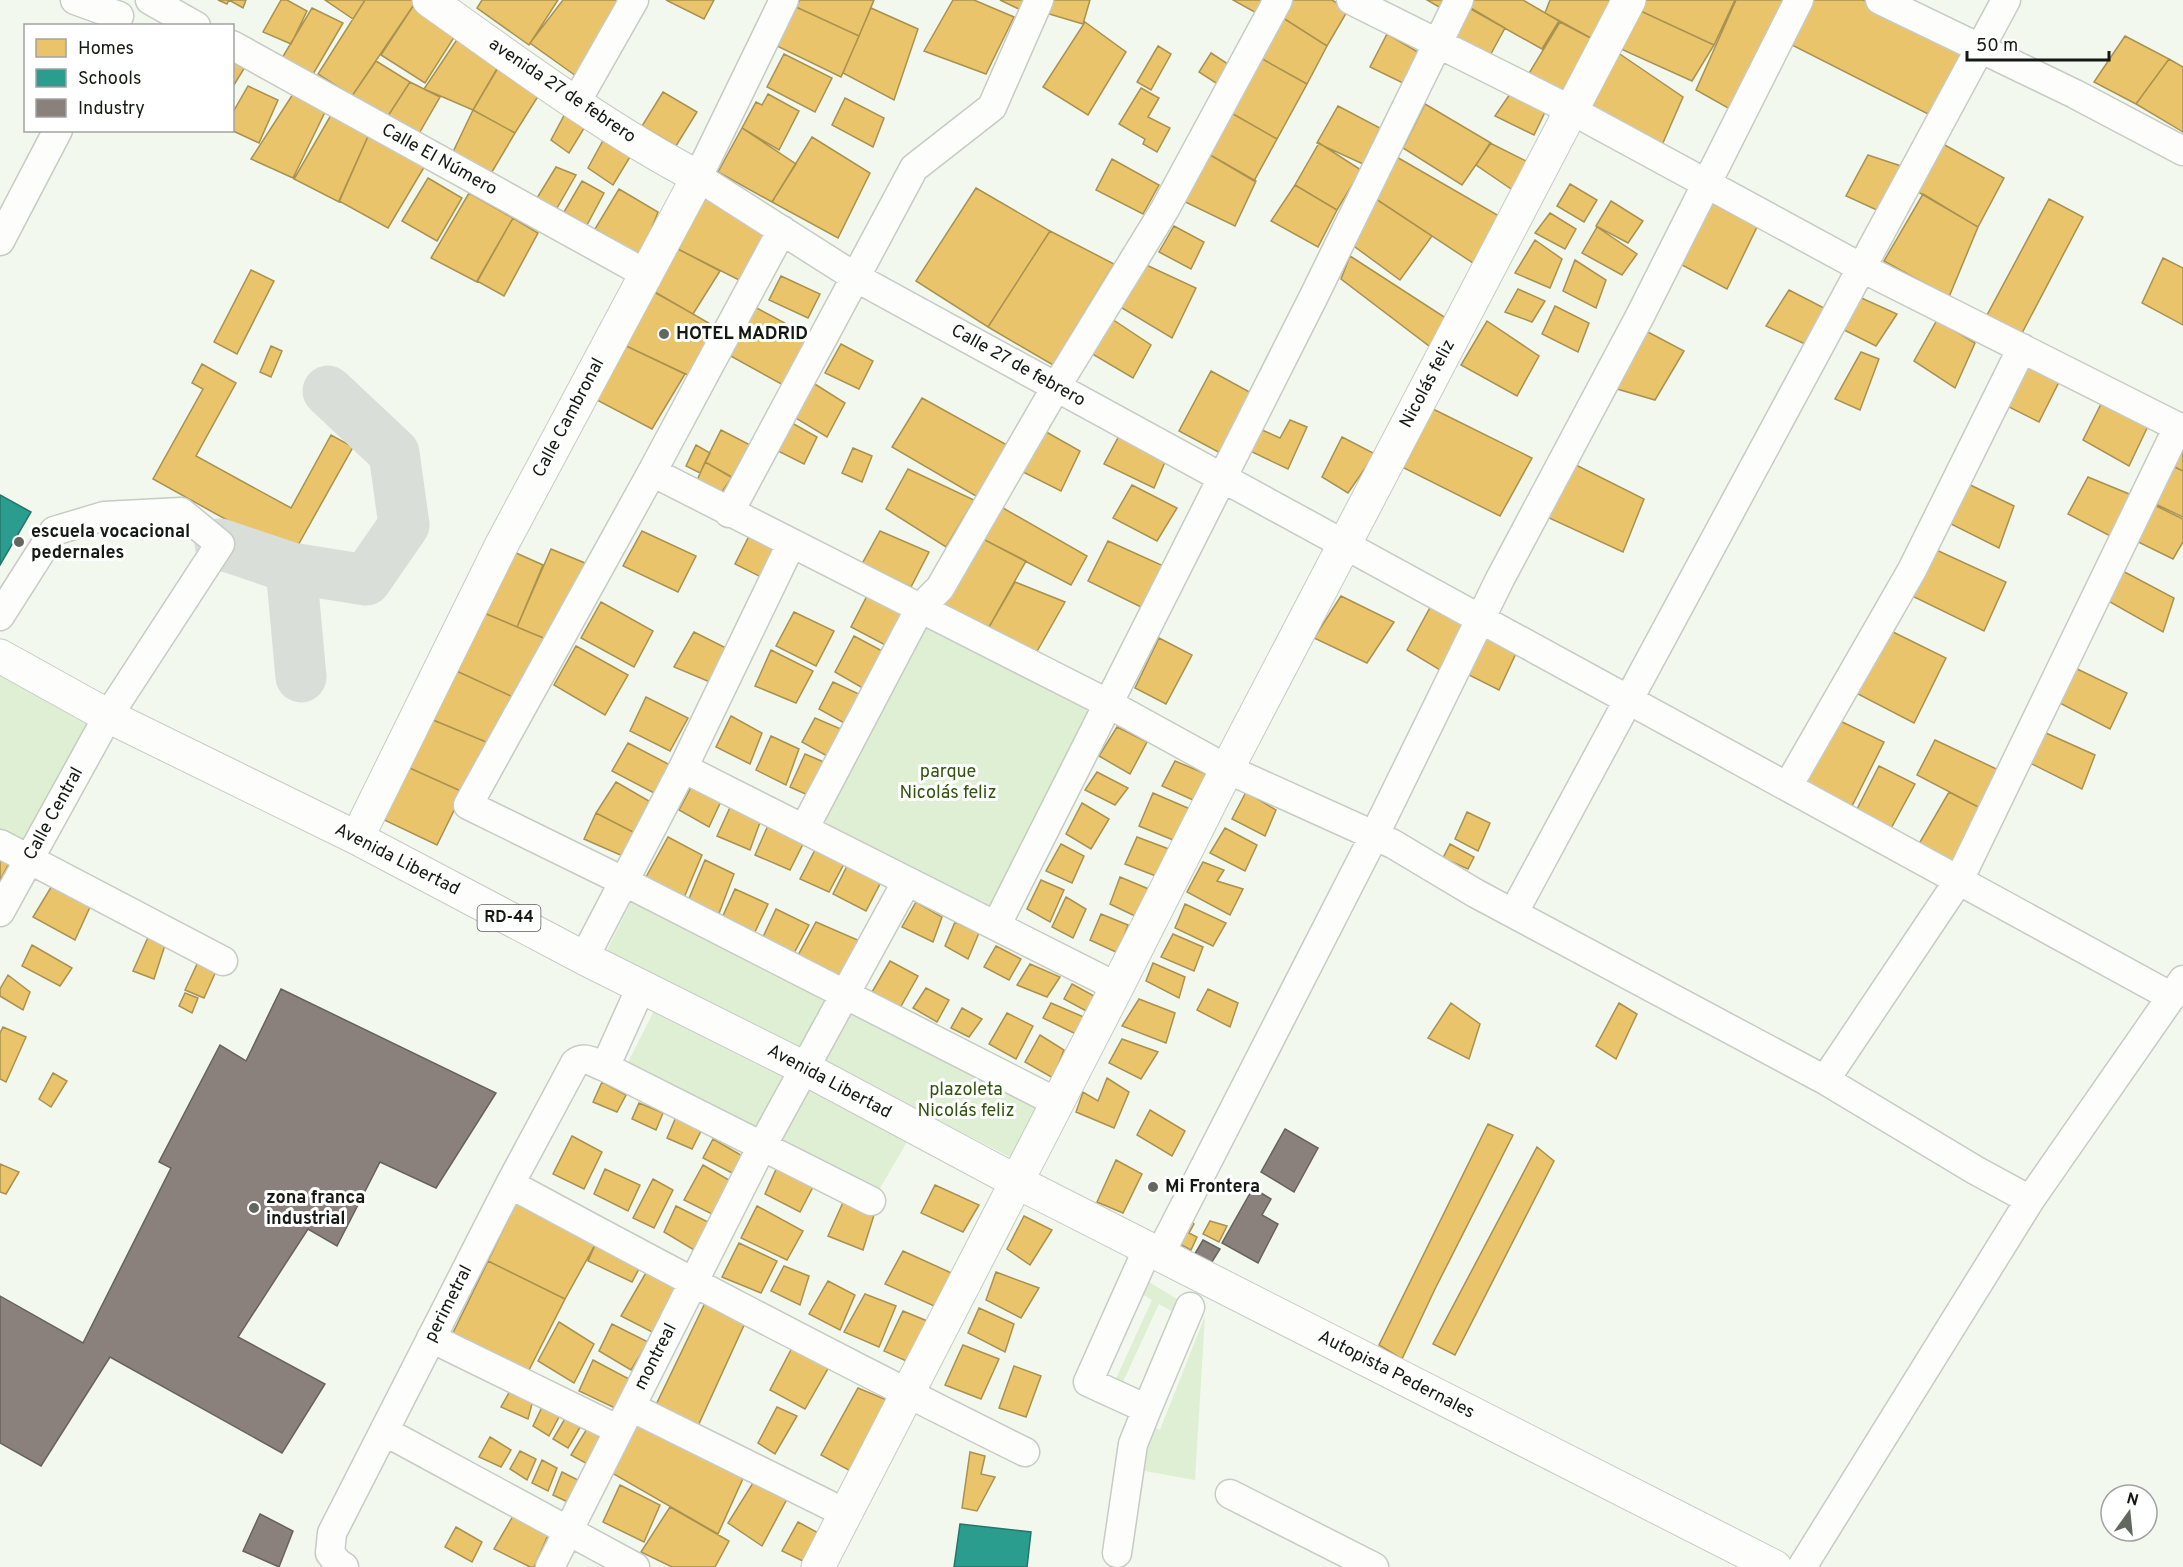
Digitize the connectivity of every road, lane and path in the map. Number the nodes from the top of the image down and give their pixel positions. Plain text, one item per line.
1 (75, 0) edge
2 (150, 0) edge
3 (429, 0) edge
4 (634, 0) edge
5 (784, 0) edge
6 (1039, 0) edge
7 (1278, 0) edge
8 (1351, 0) edge
9 (1459, 0) edge
10 (1629, 0) edge
11 (1799, 0) edge
12 (1881, 0) edge
13 (2006, 0) edge
14 (120, 14) edge
15 (192, 24) edge
16 (1438, 44) junction
17 (234, 46) edge
18 (1981, 48) junction
19 (576, 102) junction
20 (1571, 110) junction
21 (57, 132) edge
22 (2183, 151) edge
23 (698, 177) junction
24 (1707, 184) junction
25 (782, 230) junction
26 (0, 241) edge
27 (1862, 268) junction
28 (646, 274) junction
29 (855, 277) junction
30 (2022, 348) junction
31 (1056, 387) junction
32 (2181, 424) edge
33 (652, 472) junction
34 (1222, 479) junction
35 (729, 513) junction
36 (791, 544) junction
37 (1344, 546) junction
38 (920, 608) junction
39 (0, 616) edge
40 (1480, 620) junction
41 (0, 656) edge
42 (1630, 701) junction
43 (1108, 704) junction
44 (108, 716) junction
45 (683, 768) junction
46 (1227, 769) junction
47 (1788, 786) junction
48 (804, 829) junction
49 (1375, 834) junction
50 (357, 838) junction
51 (0, 844) edge
52 (29, 858) junction
53 (907, 880) junction
54 (1959, 880) junction
55 (625, 882) junction
56 (0, 912) edge
57 (1514, 912) junction
58 (996, 926) junction
59 (584, 958) junction
60 (223, 961) dead end
61 (642, 985) junction
62 (1117, 987) junction
63 (2177, 989) edge
64 (846, 995) junction
65 (592, 1063) junction
66 (806, 1069) junction
67 (1825, 1080) junction
68 (1058, 1103) junction
69 (762, 1146) junction
70 (1017, 1182) junction
71 (510, 1184) junction
72 (2030, 1200) junction
73 (872, 1201) dead end
74 (1154, 1251) junction
75 (693, 1283) junction
76 (1190, 1307) dead end
77 (431, 1338) junction
78 (907, 1394) junction
79 (1147, 1409) junction
80 (625, 1418) junction
81 (384, 1431) junction
82 (1025, 1452) dead end
83 (1230, 1494) dead end
84 (845, 1513) junction
85 (568, 1532) junction
86 (1117, 1553) dead end
87 (337, 1560) edge
88 (550, 1567) edge
89 (635, 1567) edge
90 (818, 1567) edge
91 (1374, 1567) edge
92 (1775, 1567) edge
93 (1802, 1567) edge

1 - 14 street
2 - 15 street
3 - 19 main road, avenida 27 de febrero
4 - 19 street
5 - 23 street, Calle Cambronal
6 - 29 street
7 - 31 street
8 - 16 street
9 - 16 street
10 - 20 main road, Nicolás feliz
11 - 24 street
12 - 18 street
13 - 18 street
16 - 20 street
16 - 34 street
17 - 28 street, Calle El Número
18 - 22 street
18 - 27 street
19 - 23 main road, avenida 27 de febrero
20 - 24 street
20 - 37 main road, Nicolás feliz
21 - 26 street
23 - 25 street, Calle 27 de febrero
23 - 28 main road, Calle Cambronal
24 - 27 street
24 - 40 street
25 - 29 street, Calle 27 de febrero
25 - 33 street
27 - 30 street
27 - 42 street
28 - 50 main road, Calle Cambronal
29 - 31 street, Calle 27 de febrero
29 - 35 street
30 - 32 street
30 - 47 street
31 - 34 street, Calle 27 de febrero
31 - 38 street
32 - 54 street
33 - 35 street
33 - 55 street
34 - 37 street, Calle 27 de febrero
34 - 43 street
35 - 36 street
36 - 38 street
36 - 45 street
37 - 40 street, Calle 27 de febrero
37 - 46 main road, Nicolás feliz
38 - 43 street
38 - 48 street
39 - 44 street, Calle Central
40 - 42 street, Calle 27 de febrero
40 - 49 street
41 - 44 main road, Avenida Libertad / RD-44
42 - 47 street, Calle 27 de febrero
42 - 57 street
43 - 46 street
43 - 58 street
44 - 50 main road, Avenida Libertad / RD-44
44 - 52 street, Calle Central
45 - 48 street
45 - 55 street
46 - 49 street
46 - 62 main road, Nicolás feliz
47 - 54 street, Calle 27 de febrero
48 - 53 street
49 - 57 street
49 - 74 street
50 - 59 main road, Avenida Libertad / RD-44
51 - 52 street
52 - 56 street, Calle Central
52 - 60 street
53 - 58 street
53 - 64 street, montreal
54 - 63 street, Calle 27 de febrero
54 - 67 street
55 - 59 street
55 - 64 street
57 - 67 street
58 - 62 street
59 - 61 main road, Avenida Libertad / RD-44
61 - 65 street, perimetral
61 - 66 main road, Avenida Libertad / RD-44
62 - 68 main road, Nicolás feliz
63 - 72 street
64 - 66 street, montreal
64 - 68 street
65 - 69 street
65 - 71 street, perimetral
66 - 69 street, montreal
66 - 70 main road, Avenida Libertad / RD-44
67 - 72 street
68 - 70 main road, Nicolás feliz
69 - 73 street
69 - 75 street, montreal
70 - 74 main road, Autopista Pedernales
70 - 78 main road, Nicolás feliz
71 - 75 street
71 - 77 street, perimetral
72 - 93 street
74 - 79 street
74 - 92 main road, Autopista Pedernales
75 - 78 street
75 - 80 street, montreal
76 - 79 street
77 - 80 street
77 - 81 street, perimetral
78 - 82 street
78 - 84 main road, Nicolás feliz
79 - 86 street
80 - 84 street
80 - 85 street, montreal
81 - 85 street
81 - 87 street, perimetral
83 - 91 street
84 - 90 main road, Nicolás feliz
85 - 88 street, montreal
85 - 89 street

